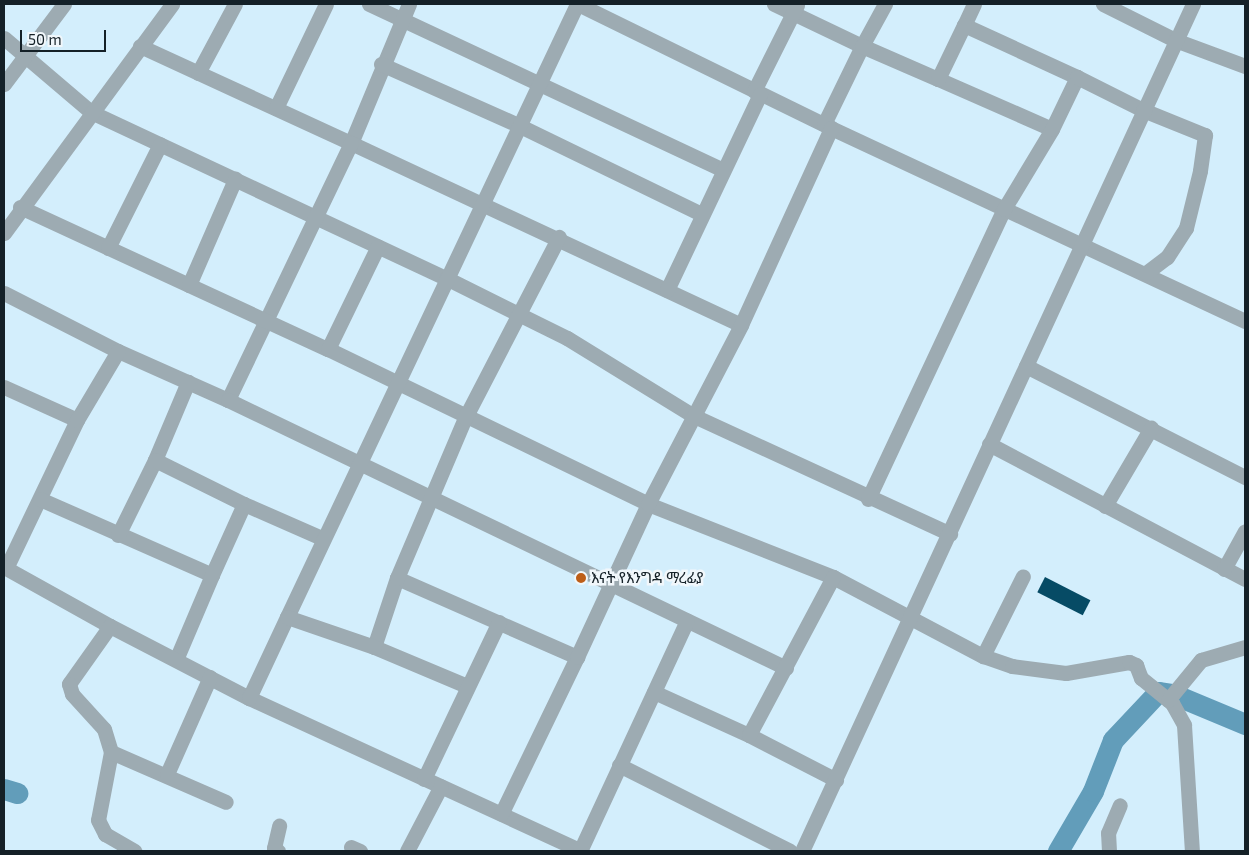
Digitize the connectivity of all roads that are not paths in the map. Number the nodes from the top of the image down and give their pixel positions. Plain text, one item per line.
1 (64, 4) edge
2 (172, 4) edge
3 (235, 4) edge
4 (326, 4) edge
5 (368, 4) edge
6 (409, 4) edge
7 (577, 4) edge
8 (774, 4) edge
9 (885, 4) edge
10 (974, 4) edge
11 (1103, 4) edge
12 (1192, 4) edge
13 (796, 8) edge
14 (402, 19) junction
15 (964, 26) junction
16 (4, 38) edge
17 (1175, 40) junction
18 (140, 46) junction
19 (862, 46) junction
20 (25, 55) junction
21 (381, 64) junction
22 (1245, 66) edge
23 (198, 73) junction
24 (1077, 76) junction
25 (938, 79) junction
26 (538, 83) junction
27 (4, 84) edge
28 (757, 92) junction
29 (276, 108) junction
30 (1143, 110) junction
31 (91, 112) junction
32 (520, 126) junction
33 (827, 126) junction
34 (1052, 129) junction
35 (351, 143) junction
36 (160, 144) junction
37 (722, 170) junction
38 (235, 179) junction
39 (483, 204) junction
40 (20, 207) junction
41 (1004, 208) junction
42 (701, 214) junction
43 (318, 217) junction
44 (4, 233) edge
45 (559, 238) junction
46 (1084, 244) junction
47 (378, 246) junction
48 (108, 248) junction
49 (1146, 273) junction
50 (446, 278) junction
51 (189, 285) junction
52 (667, 290) junction
53 (4, 293) edge
54 (520, 316) junction
55 (1245, 321) edge
56 (268, 322) junction
57 (741, 325) junction
58 (328, 349) junction
59 (118, 351) junction
60 (1026, 366) junction
61 (188, 382) junction
62 (396, 383) junction
63 (4, 387) edge
64 (228, 400) junction
65 (694, 416) junction
66 (465, 418) junction
67 (77, 420) junction
68 (1151, 428) junction
69 (989, 444) junction
70 (155, 460) junction
71 (357, 463) junction
72 (1245, 477) edge
73 (431, 497) junction
74 (40, 499) junction
75 (868, 499) junction
76 (244, 504) junction
77 (648, 504) junction
78 (1105, 506) junction
79 (1245, 531) edge
80 (950, 534) junction
81 (118, 536) junction
82 (322, 538) junction
83 (5, 567) edge
84 (1224, 569) junction
85 (212, 575) junction
86 (1023, 576) dead end
87 (397, 578) junction
88 (833, 578) junction
89 (1245, 579) edge
90 (611, 583) junction
91 (287, 617) junction
92 (911, 620) junction
93 (688, 621) junction
94 (498, 622) junction
95 (110, 626) junction
96 (374, 647) junction
97 (1245, 647) edge
98 (983, 656) junction
99 (577, 657) junction
100 (176, 660) junction
101 (786, 668) junction
102 (210, 677) junction
103 (466, 686) junction
104 (654, 692) junction
105 (249, 698) junction
106 (1168, 700) junction
107 (749, 735) junction
108 (111, 752) junction
109 (618, 765) junction
110 (167, 774) junction
111 (424, 779) junction
112 (836, 780) junction
113 (441, 786) junction
114 (226, 802) dead end
115 (1120, 805) dead end
116 (501, 814) junction
117 (278, 826) dead end
118 (135, 851) edge
119 (278, 851) edge
120 (407, 851) edge
121 (580, 851) edge
122 (790, 851) edge
123 (802, 851) edge
124 (1109, 851) edge
125 (1192, 851) edge

1 - 20 street
2 - 18 street
3 - 23 street
4 - 29 street
5 - 14 street
6 - 14 street
7 - 26 street
7 - 28 street
8 - 13 street
9 - 19 street
10 - 15 street
11 - 17 street
12 - 17 street
13 - 19 street
13 - 28 street
14 - 21 street
14 - 26 street
15 - 24 street
15 - 25 street
16 - 20 street
17 - 22 street
17 - 30 street
18 - 23 street
18 - 31 street
19 - 25 street
19 - 33 street
20 - 27 street
20 - 31 street
21 - 32 street
21 - 35 street
23 - 29 street
24 - 30 street
24 - 34 street
25 - 34 street
26 - 32 street
26 - 37 street
28 - 33 street
28 - 37 street
29 - 35 street
30 - 46 street
30 - 49 street
31 - 36 street
31 - 40 street
32 - 39 street
32 - 42 street
33 - 41 street
33 - 57 street
34 - 41 street
35 - 39 street
35 - 43 street
36 - 38 street
36 - 48 street
37 - 42 street
38 - 43 street
38 - 51 street
39 - 45 street
39 - 50 street
40 - 44 street
40 - 48 street
41 - 46 street
41 - 75 street
42 - 52 street
43 - 47 street
43 - 56 street
45 - 52 street
45 - 54 street
46 - 49 street
46 - 60 street
47 - 50 street
47 - 58 street
48 - 51 street
49 - 55 street
50 - 54 street
50 - 62 street
51 - 56 street
52 - 57 street
53 - 59 street
54 - 65 street
54 - 66 street
56 - 58 street
56 - 64 street
57 - 65 street
58 - 62 street
59 - 61 street
59 - 67 street
60 - 68 street
60 - 69 street
61 - 64 street
61 - 70 street
62 - 66 street
62 - 71 street
63 - 67 street
64 - 71 street
65 - 75 street
65 - 77 street
66 - 73 street
66 - 77 street
67 - 74 street
68 - 72 street
68 - 78 street
69 - 78 street
69 - 80 street
70 - 76 street
70 - 81 street
71 - 73 street
71 - 82 street
73 - 87 street
73 - 90 street
74 - 81 street
74 - 83 street
75 - 80 street
76 - 82 street
76 - 85 street
77 - 88 street
77 - 90 street
78 - 84 street
79 - 84 street
80 - 92 street
81 - 85 street
82 - 91 street
83 - 95 street
84 - 89 street
85 - 100 street
86 - 98 street
87 - 94 street
87 - 96 street
88 - 92 street
88 - 101 street
90 - 93 street
90 - 99 street
91 - 96 street
91 - 105 street
92 - 98 street
92 - 112 street
93 - 101 street
93 - 104 street
94 - 99 street
94 - 103 street
95 - 100 street
95 - 108 street
96 - 103 street
97 - 106 street
98 - 106 street
99 - 116 street
100 - 102 street
101 - 107 street
102 - 105 street
102 - 110 street
103 - 111 street
104 - 107 street
104 - 109 street
105 - 111 street
106 - 125 street
107 - 112 street
108 - 110 street
108 - 118 street
109 - 121 street
109 - 122 street
110 - 114 street
111 - 113 street
112 - 123 street
113 - 116 street
113 - 120 street
115 - 124 street
116 - 121 street
117 - 119 street

